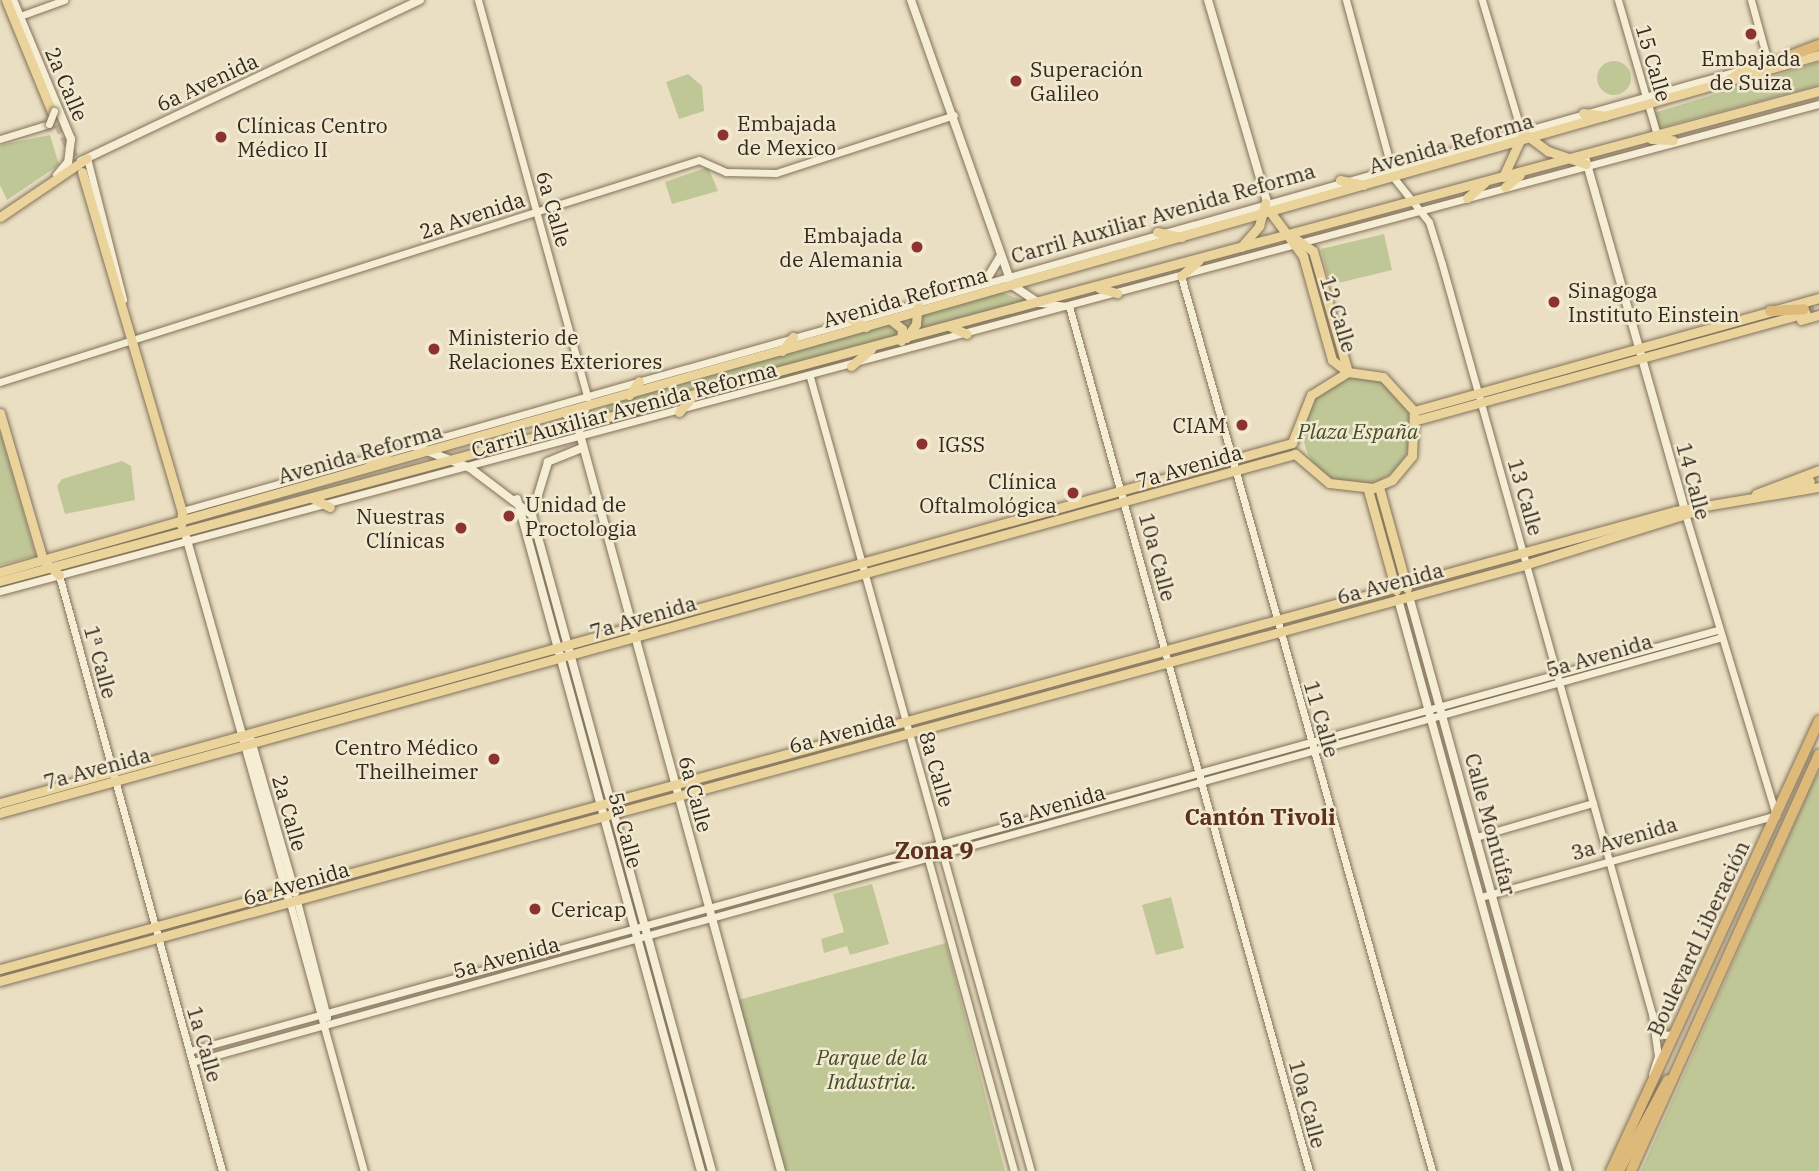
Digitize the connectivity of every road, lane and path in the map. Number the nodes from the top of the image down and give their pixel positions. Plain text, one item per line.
1 (6, 0) edge
2 (13, 0) edge
3 (64, 0) edge
4 (420, 0) edge
5 (478, 0) edge
6 (911, 0) edge
7 (1208, 0) edge
8 (1346, 0) edge
9 (1482, 0) edge
10 (1618, 0) edge
11 (1751, 0) edge
12 (20, 16) junction
13 (1819, 45) edge
14 (1819, 53) edge
15 (1790, 56) junction
16 (1768, 62) junction
17 (1746, 68) junction
18 (1716, 87) junction
19 (1819, 91) edge
20 (1644, 96) junction
21 (52, 97) junction
22 (1819, 104) edge
23 (1648, 106) junction
24 (53, 111) junction
25 (1583, 113) junction
26 (954, 115) junction
27 (1611, 117) junction
28 (1524, 137) junction
29 (1664, 138) junction
30 (0, 139) edge
31 (87, 158) junction
32 (1570, 158) junction
33 (1585, 159) junction
34 (1391, 166) junction
35 (1524, 171) junction
36 (82, 172) tunnel mouth
37 (1503, 177) junction
38 (1394, 178) junction
39 (52, 179) junction
40 (1340, 180) junction
41 (1488, 181) junction
42 (1365, 186) junction
43 (1505, 187) junction
44 (1467, 198) junction
45 (1410, 202) junction
46 (1265, 203) junction
47 (5, 210) edge
48 (1420, 211) junction
49 (537, 212) junction
50 (1267, 214) junction
51 (1311, 229) junction
52 (1157, 232) junction
53 (1290, 235) junction
54 (1183, 238) junction
55 (1301, 244) junction
56 (1240, 248) junction
57 (1001, 255) junction
58 (1200, 259) junction
59 (1009, 275) junction
60 (1181, 276) junction
61 (985, 282) junction
62 (1012, 285) junction
63 (1098, 287) junction
64 (1117, 293) junction
65 (1819, 299) edge
66 (918, 300) junction
67 (123, 303) junction
68 (1039, 303) junction
69 (1069, 306) junction
70 (919, 311) junction
71 (1805, 311) tunnel mouth
72 (1819, 315) tunnel mouth
73 (1772, 316) junction
74 (851, 319) junction
75 (891, 320) junction
76 (866, 327) junction
77 (951, 327) junction
78 (967, 334) junction
79 (793, 337) junction
80 (901, 341) junction
81 (135, 344) junction
82 (1639, 346) junction
83 (871, 349) junction
84 (782, 351) junction
85 (1643, 357) junction
86 (851, 366) junction
87 (1348, 372) junction
88 (810, 377) junction
89 (639, 381) junction
90 (0, 382) edge
91 (717, 391) junction
92 (1479, 393) junction
93 (588, 394) junction
94 (629, 395) junction
95 (691, 397) junction
96 (727, 399) junction
97 (1482, 403) junction
98 (586, 407) junction
99 (564, 412) junction
100 (679, 412) junction
101 (0, 413) edge
102 (1416, 415) junction
103 (578, 426) junction
104 (580, 439) junction
105 (412, 445) junction
106 (582, 448) junction
107 (389, 452) junction
108 (430, 452) junction
109 (449, 460) junction
110 (1232, 460) junction
111 (470, 468) junction
112 (1819, 470) edge
113 (361, 471) junction
114 (1235, 471) junction
115 (1810, 481) dead end
116 (1379, 487) junction
117 (1819, 487) edge
118 (1121, 490) junction
119 (1368, 490) junction
120 (1755, 495) junction
121 (312, 498) junction
122 (517, 499) junction
123 (1125, 502) junction
124 (330, 506) junction
125 (1688, 511) junction
126 (532, 515) junction
127 (185, 517) junction
128 (189, 532) junction
129 (192, 541) junction
130 (1524, 553) junction
131 (43, 560) junction
132 (862, 562) junction
133 (1527, 564) junction
134 (51, 568) junction
135 (0, 572) edge
136 (866, 573) junction
137 (59, 575) junction
138 (0, 581) edge
139 (1406, 584) junction
140 (1395, 587) junction
141 (0, 591) edge
142 (1409, 596) junction
143 (1398, 599) junction
144 (1276, 619) junction
145 (1279, 631) junction
146 (633, 632) junction
147 (1718, 634) junction
148 (563, 647) junction
149 (1166, 650) junction
150 (566, 658) junction
151 (1169, 662) junction
152 (1557, 673) junction
153 (1560, 684) junction
154 (1440, 705) junction
155 (1430, 708) junction
156 (1442, 715) junction
157 (1432, 718) junction
158 (906, 721) junction
159 (1819, 721) edge
160 (909, 732) junction
161 (246, 737) junction
162 (1311, 741) junction
163 (1313, 751) junction
164 (1819, 754) edge
165 (1816, 767) edge
166 (1199, 772) junction
167 (114, 776) junction
168 (1202, 782) junction
169 (677, 791) junction
170 (0, 803) edge
171 (1593, 803) junction
172 (606, 804) junction
173 (1081, 805) junction
174 (0, 813) edge
175 (609, 815) junction
176 (1084, 815) junction
177 (1776, 815) junction
178 (1476, 837) junction
179 (940, 844) junction
180 (925, 848) junction
181 (943, 855) junction
182 (928, 859) junction
183 (1609, 861) junction
184 (291, 891) junction
185 (1492, 893) junction
186 (1481, 897) junction
187 (293, 902) junction
188 (710, 912) junction
189 (645, 925) junction
190 (154, 927) junction
191 (635, 928) junction
192 (647, 935) junction
193 (637, 938) junction
194 (158, 939) junction
195 (0, 969) edge
196 (0, 981) edge
197 (402, 992) junction
198 (405, 1003) junction
199 (322, 1014) junction
200 (1652, 1014) junction
201 (325, 1024) junction
202 (1675, 1034) junction
203 (189, 1051) junction
204 (192, 1062) junction
205 (1670, 1076) junction
206 (1652, 1085) junction
207 (222, 1171) edge
208 (364, 1171) edge
209 (701, 1171) edge
210 (712, 1171) edge
211 (780, 1171) edge
212 (1014, 1171) edge
213 (1031, 1171) edge
214 (1309, 1171) edge
215 (1432, 1171) edge
216 (1555, 1171) edge
217 (1568, 1171) edge
218 (1611, 1171) edge
219 (1619, 1171) edge
220 (1631, 1171) edge

1 - 24 main road, 2a Calle
2 - 12 main road, 2a Calle
3 - 12 street
4 - 31 main road, 6a Avenida
5 - 49 street, 6a Calle
6 - 26 main road
7 - 46 main road
8 - 34 street, 13 Calle
9 - 28 street
10 - 20 street, 15 Calle
11 - 16 street
12 - 21 main road, 2a Calle
13 - 15 highway
14 - 15 main road
14 - 18 main road, Avenida Reforma
15 - 16 street, Carril Auxiliar Avenida Reforma
16 - 17 street, Carril Auxiliar Avenida Reforma
17 - 18 main road
17 - 20 street, Carril Auxiliar Avenida Reforma
18 - 23 main road, Avenida Reforma
19 - 29 main road
20 - 23 street, 15 Calle
20 - 25 street, Carril Auxiliar Avenida Reforma
21 - 24 street
21 - 39 main road, 2a Calle
22 - 29 street, Carril Auxiliar Avenida Reforma
23 - 27 main road, Avenida Reforma
23 - 29 street, 15 Calle
24 - 30 street, bridge
25 - 27 main road
25 - 28 street, Carril Auxiliar Avenida Reforma
26 - 49 street, 2a Avenida
26 - 57 main road
27 - 28 main road, Avenida Reforma
28 - 32 main road
28 - 34 street, Carril Auxiliar Avenida Reforma
28 - 37 main road
28 - 38 main road, Avenida Reforma
29 - 33 street, Carril Auxiliar Avenida Reforma
29 - 33 main road
31 - 39 main road, 6a Avenida
31 - 47 main road
31 - 67 street, 2a Calle
32 - 33 main road
32 - 35 main road, Avenida Reforma
33 - 43 street, Carril Auxiliar Avenida Reforma
33 - 82 main road, 14 Calle
34 - 38 street, 13 Calle
34 - 40 street, Carril Auxiliar Avenida Reforma
35 - 37 main road, Avenida Reforma
35 - 43 main road
36 - 67 main road, 2a Calle
37 - 41 main road, Avenida Reforma
38 - 42 main road, Avenida Reforma
38 - 45 street, 13 Calle
39 - 47 main road, 6a Avenida
40 - 42 main road
40 - 46 street, Carril Auxiliar Avenida Reforma
41 - 44 main road
41 - 45 main road, Avenida Reforma
42 - 50 main road, Avenida Reforma
43 - 44 street, Carril Auxiliar Avenida Reforma
44 - 48 street, Carril Auxiliar Avenida Reforma
45 - 48 street, 13 Calle
45 - 51 main road, Avenida Reforma
46 - 50 main road
46 - 52 street, Carril Auxiliar Avenida Reforma
48 - 55 street, Carril Auxiliar Avenida Reforma
48 - 92 street, 13 Calle
49 - 81 street, 2a Avenida
49 - 93 street, 6a Calle
50 - 53 main road
50 - 54 main road, Avenida Reforma
50 - 56 main road
51 - 53 main road, Avenida Reforma
51 - 55 main road
52 - 54 main road
52 - 59 street, Carril Auxiliar Avenida Reforma
53 - 55 main road
53 - 56 main road, Avenida Reforma
54 - 62 main road, Avenida Reforma
55 - 60 street, Carril Auxiliar Avenida Reforma
55 - 87 main road, 12 Calle
56 - 58 main road, Avenida Reforma
57 - 59 main road
57 - 61 main road
58 - 60 main road
58 - 63 main road, Avenida Reforma
59 - 61 street, Carril Auxiliar Avenida Reforma
59 - 62 main road
60 - 64 street, Carril Auxiliar Avenida Reforma
60 - 110 street, 11 Calle
61 - 66 street, Carril Auxiliar Avenida Reforma
62 - 68 main road
62 - 70 main road, Avenida Reforma
63 - 64 main road
63 - 68 main road, Avenida Reforma
64 - 69 street, Carril Auxiliar Avenida Reforma
65 - 73 main road
66 - 70 main road
66 - 74 street, Carril Auxiliar Avenida Reforma
67 - 81 main road, 2a Calle
68 - 69 street
68 - 77 main road, Avenida Reforma
69 - 78 street, Carril Auxiliar Avenida Reforma
69 - 118 street, 10a Calle
70 - 75 main road, Avenida Reforma
70 - 80 main road
71 - 73 highway
72 - 73 main road
73 - 82 main road
73 - 85 main road
74 - 76 main road
74 - 79 street, Carril Auxiliar Avenida Reforma
75 - 76 main road, Avenida Reforma
75 - 80 main road
76 - 84 main road, Avenida Reforma
77 - 78 main road
77 - 80 main road, Avenida Reforma
78 - 86 street, Carril Auxiliar Avenida Reforma
79 - 84 main road
79 - 89 street, Carril Auxiliar Avenida Reforma
80 - 83 main road, Avenida Reforma
81 - 90 street, 2a Avenida
81 - 127 main road, 2a Calle
82 - 85 main road, 14 Calle
82 - 92 main road
83 - 86 main road
83 - 91 main road, Avenida Reforma
84 - 94 main road, Avenida Reforma
85 - 97 main road
85 - 125 main road, 14 Calle
86 - 88 street, Carril Auxiliar Avenida Reforma
87 - 102 main road
87 - 110 main road, 7a Avenida
88 - 96 street, Carril Auxiliar Avenida Reforma
88 - 132 street, 8a Calle
89 - 93 street, Carril Auxiliar Avenida Reforma
89 - 94 main road
91 - 95 main road, Avenida Reforma
91 - 96 main road
92 - 97 street, 13 Calle
92 - 102 main road
93 - 98 street, 6a Calle
93 - 105 street, Carril Auxiliar Avenida Reforma
94 - 98 main road, Avenida Reforma
95 - 100 main road
95 - 103 main road, Avenida Reforma
96 - 100 street, Carril Auxiliar Avenida Reforma
97 - 102 main road
97 - 130 street, 13 Calle
98 - 99 main road, Avenida Reforma
98 - 103 main road, 6a Calle
99 - 103 main road
99 - 108 main road, Avenida Reforma
100 - 104 street, Carril Auxiliar Avenida Reforma
101 - 131 main road
102 - 116 main road
103 - 104 main road, 6a Calle
103 - 109 main road, Avenida Reforma
104 - 106 main road, 6a Calle
104 - 111 street, Carril Auxiliar Avenida Reforma
105 - 107 street, Carril Auxiliar Avenida Reforma
105 - 108 main road, 5a Calle
106 - 126 main road
106 - 146 main road, 6a Calle
107 - 113 main road
107 - 127 street, Carril Auxiliar Avenida Reforma
108 - 109 main road, 5a Calle
108 - 113 main road, Avenida Reforma
109 - 111 main road, 5a Calle
109 - 121 main road, Avenida Reforma
110 - 114 street, 11 Calle
110 - 118 main road, 7a Avenida
111 - 122 main road, 5a Calle
111 - 124 street, Carril Auxiliar Avenida Reforma
112 - 120 main road, 6a Avenida
113 - 127 main road, Avenida Reforma
114 - 119 main road, 7a Avenida
114 - 123 main road, 7a Avenida
114 - 144 street, 11 Calle
115 - 120 main road
116 - 119 main road
116 - 139 main road, Calle Montúfar
117 - 120 main road, 6a Avenida
118 - 123 street, 10a Calle
118 - 132 main road, 7a Avenida
119 - 140 main road, Calle Montúfar
120 - 125 main road, 6a Avenida
121 - 124 main road
121 - 128 main road, Avenida Reforma
122 - 126 main road, 5a Calle
122 - 148 main road, 5a Calle
123 - 136 main road, 7a Avenida
123 - 149 street, 10a Calle
124 - 129 street, Carril Auxiliar Avenida Reforma
125 - 130 main road, 6a Avenida
125 - 133 main road, 6a Avenida
125 - 147 street, 14 Calle
126 - 148 main road, 5a Calle
127 - 128 main road, 2a Calle
127 - 131 main road, Avenida Reforma
128 - 129 main road, 2a Calle
128 - 134 main road, Avenida Reforma
129 - 137 street, Carril Auxiliar Avenida Reforma
129 - 161 main road, 2a Calle
130 - 133 street, 13 Calle
130 - 139 main road, 6a Avenida
131 - 134 main road
131 - 135 main road, Avenida Reforma
132 - 136 street, 8a Calle
132 - 146 main road, 7a Avenida
133 - 142 main road, 6a Avenida
133 - 152 street, 13 Calle
134 - 137 main road
134 - 138 main road, Avenida Reforma
136 - 146 main road, 7a Avenida
136 - 158 street, 8a Calle
137 - 141 street, Carril Auxiliar Avenida Reforma
137 - 167 street, 1ª Calle
139 - 140 main road, 6a Avenida
139 - 142 main road, Calle Montúfar
140 - 143 main road, Calle Montúfar
140 - 144 main road, 6a Avenida
142 - 143 main road, 6a Avenida
142 - 154 main road, Calle Montúfar
143 - 145 main road, 6a Avenida
143 - 155 main road, Calle Montúfar
144 - 145 street, 11 Calle
144 - 149 main road, 6a Avenida
145 - 151 main road, 6a Avenida
145 - 162 street, 11 Calle
146 - 148 main road, 7a Avenida
146 - 150 main road, 7a Avenida
146 - 169 main road, 6a Calle
147 - 152 street, 5a Avenida
147 - 153 street, 5a Avenida
147 - 177 street, 14 Calle
148 - 150 main road, 5a Calle
148 - 161 main road, 7a Avenida
149 - 151 street, 10a Calle
149 - 158 main road, 6a Avenida
150 - 161 main road, 7a Avenida
150 - 172 main road, 5a Calle
151 - 160 main road, 6a Avenida
151 - 166 street, 10a Calle
152 - 153 street, 13 Calle
152 - 154 street, 5a Avenida
153 - 156 street, 5a Avenida
153 - 171 street, 13 Calle
154 - 155 street, 5a Avenida
154 - 156 main road, Calle Montúfar
155 - 157 main road, Calle Montúfar
155 - 162 street, 5a Avenida
156 - 157 street, 5a Avenida
156 - 178 main road, Calle Montúfar
157 - 163 street, 5a Avenida
157 - 186 main road, Calle Montúfar
158 - 160 street, 8a Calle
158 - 169 main road, 6a Avenida
159 - 177 highway, Boulevard Liberación
160 - 169 main road, 6a Avenida
160 - 179 street, 8a Calle
161 - 167 main road, 7a Avenida
161 - 184 main road, 2a Calle
162 - 163 street, 11 Calle
162 - 166 street, 5a Avenida
163 - 168 street, 5a Avenida
163 - 215 street, 11 Calle
164 - 165 highway, Boulevard Liberación
165 - 205 highway, Boulevard Liberación
166 - 168 street, 10a Calle
166 - 173 street, 5a Avenida
167 - 170 main road, 7a Avenida
167 - 174 main road, 7a Avenida
167 - 190 street, 1ª Calle
168 - 176 street, 5a Avenida
168 - 214 street, 10a Calle
169 - 172 main road, 6a Avenida
169 - 175 main road, 6a Avenida
169 - 188 main road, 6a Calle
171 - 178 street
171 - 183 street, 13 Calle
172 - 175 main road, 5a Calle
172 - 184 main road, 6a Avenida
173 - 176 street
173 - 179 street, 5a Avenida
175 - 187 main road, 6a Avenida
175 - 189 main road, 5a Calle
175 - 191 main road, 5a Calle
176 - 181 street, 5a Avenida
177 - 183 street, 3a Avenida
177 - 202 highway, Boulevard Liberación
178 - 185 main road, Calle Montúfar
179 - 180 street, 5a Avenida
179 - 181 street, 8a Calle
180 - 182 street
180 - 188 street, 5a Avenida
181 - 182 street, 5a Avenida
181 - 213 street, 8a Calle
182 - 188 street, 5a Avenida
182 - 212 street
183 - 185 street, 3a Avenida
183 - 200 street, 13 Calle
184 - 187 main road, 2a Calle
184 - 190 main road, 6a Avenida
185 - 186 street, 3a Avenida
185 - 217 main road, Calle Montúfar
186 - 216 main road, Calle Montúfar
187 - 194 main road, 6a Avenida
187 - 199 street, 2a Calle
188 - 189 street, 5a Avenida
188 - 192 street, 5a Avenida
188 - 211 main road, 6a Calle
189 - 191 street, 5a Avenida
189 - 192 main road, 5a Calle
190 - 194 street, 1a Calle
190 - 195 main road, 6a Avenida
191 - 193 main road, 5a Calle
191 - 197 street, 5a Avenida
192 - 193 street, 5a Avenida
192 - 210 main road, 5a Calle
193 - 198 street, 5a Avenida
193 - 209 main road, 5a Calle
194 - 196 main road, 6a Avenida
194 - 203 street, 1a Calle
197 - 198 street
197 - 199 street, 5a Avenida
198 - 201 street, 5a Avenida
199 - 201 street, 2a Calle
199 - 203 street, 5a Avenida
200 - 202 street
200 - 206 street, 13 Calle
201 - 204 street, 5a Avenida
201 - 208 street, 2a Calle
202 - 206 highway, Boulevard Liberación
203 - 204 street, 1a Calle
204 - 207 street, 1a Calle
205 - 219 highway
205 - 220 highway, Boulevard Liberación
206 - 218 highway, Boulevard Liberación

